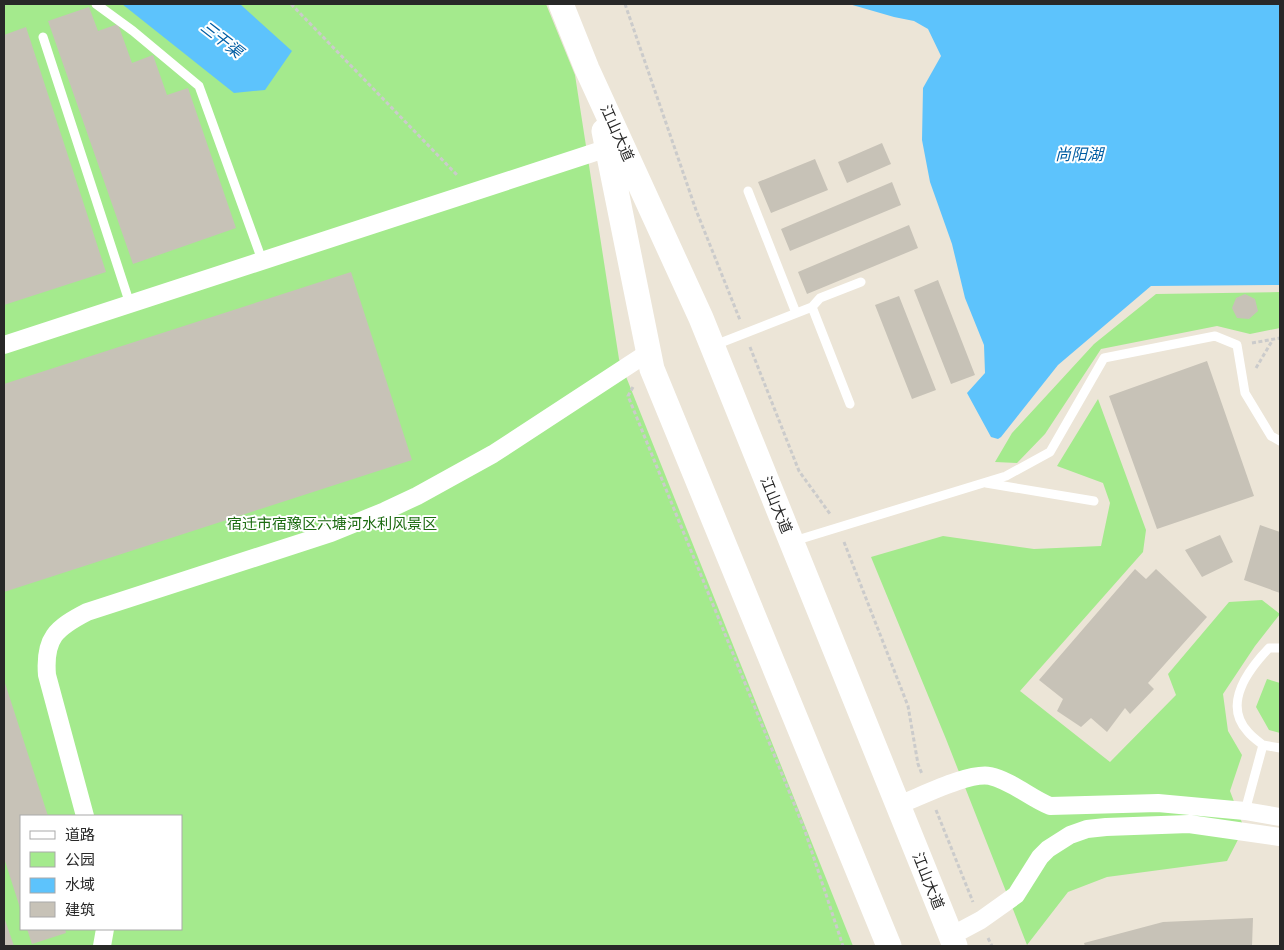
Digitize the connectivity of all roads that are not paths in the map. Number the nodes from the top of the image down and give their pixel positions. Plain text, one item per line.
1 (96, 4) edge
2 (561, 4) edge
3 (43, 37) dead end
4 (587, 69) junction
5 (608, 148) junction
6 (748, 192) dead end
7 (262, 260) junction
8 (861, 282) dead end
9 (130, 304) junction
10 (812, 307) junction
11 (796, 314) junction
12 (4, 345) edge
13 (712, 346) junction
14 (649, 352) junction
15 (850, 404) dead end
16 (1280, 441) edge
17 (981, 482) junction
18 (1094, 501) dead end
19 (791, 542) junction
20 (1280, 648) edge
21 (1263, 745) junction
22 (1280, 748) edge
23 (898, 805) junction
24 (1245, 812) junction
25 (85, 815) edge
26 (1280, 817) edge
27 (1280, 837) edge
28 (104, 930) edge
29 (953, 941) edge
30 (102, 946) edge
31 (889, 946) edge

1 - 7 lane
2 - 4 main road, 江山大道
3 - 9 lane
4 - 5 main road, 江山大道
4 - 13 main road, 江山大道
5 - 7 street
5 - 14 main road, 江山大道
6 - 11 lane
7 - 9 street
8 - 10 lane
9 - 12 street
10 - 11 lane
10 - 15 lane
11 - 13 lane
13 - 19 main road, 江山大道
14 - 25 street
14 - 31 main road, 江山大道
16 - 17 lane
17 - 18 lane
17 - 19 lane
19 - 23 main road, 江山大道
20 - 21 lane
21 - 22 lane
21 - 24 lane
23 - 24 street
23 - 29 main road, 江山大道
24 - 26 street
27 - 29 street
28 - 30 street

